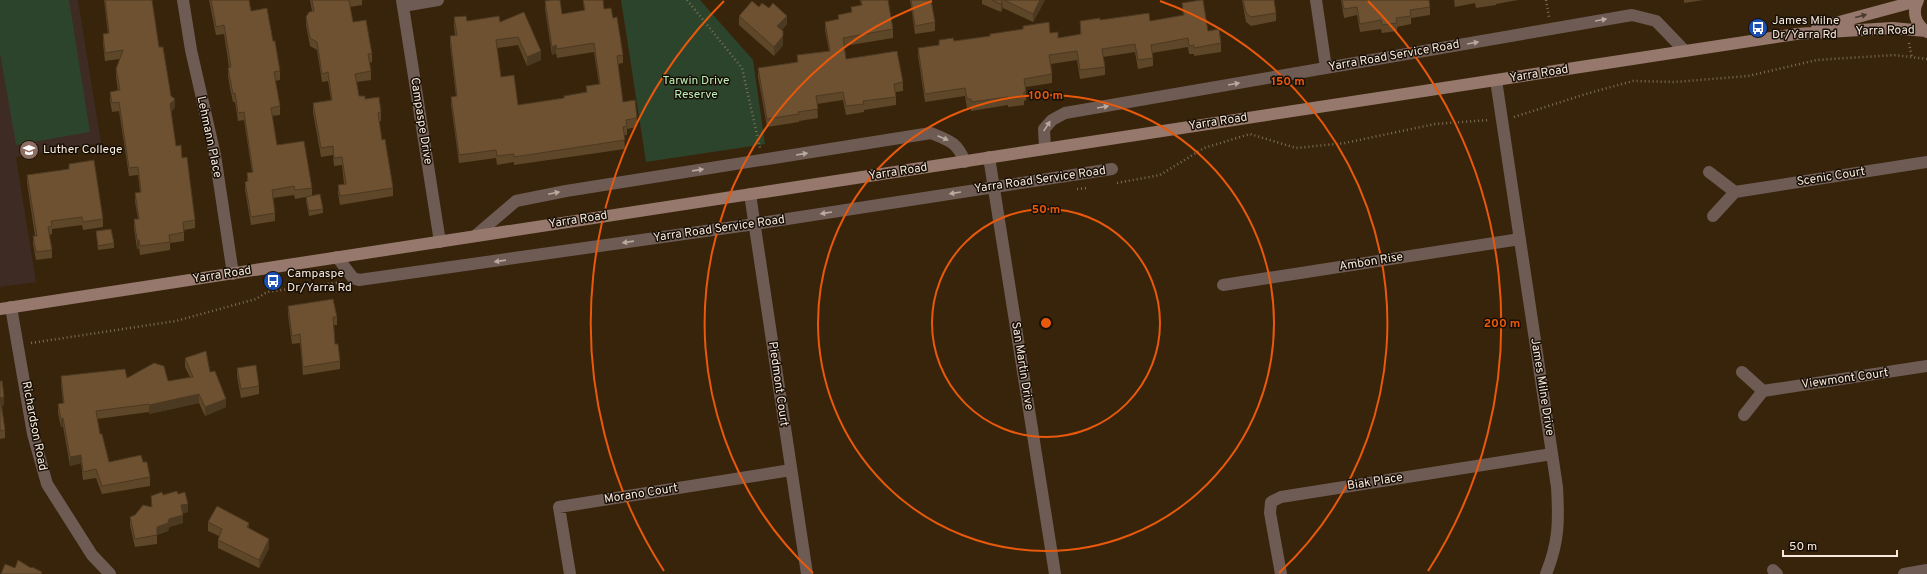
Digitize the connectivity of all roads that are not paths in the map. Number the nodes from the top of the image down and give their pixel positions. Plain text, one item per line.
1 (183, 0) edge
2 (438, 0) edge
3 (1316, 0) edge
4 (1918, 1) edge
5 (403, 3) edge
6 (1926, 31) edge
7 (1796, 34) junction
8 (1685, 51) junction
9 (1326, 68) junction
10 (1496, 80) junction
11 (1044, 148) junction
12 (989, 158) junction
13 (965, 162) junction
14 (1927, 162) edge
15 (1112, 169) dead end
16 (1709, 172) dead end
17 (993, 186) junction
18 (1735, 192) junction
19 (750, 194) junction
20 (1712, 216) dead end
21 (755, 224) junction
22 (475, 236) junction
23 (1520, 239) junction
24 (440, 242) junction
25 (337, 257) junction
26 (233, 274) junction
27 (1223, 285) dead end
28 (6, 308) edge
29 (1927, 366) edge
30 (1742, 372) dead end
31 (1763, 391) junction
32 (1744, 415) dead end
33 (1552, 454) junction
34 (791, 470) junction
35 (1927, 570) edge
36 (110, 574) edge
37 (570, 574) edge
38 (807, 574) edge
39 (1055, 574) edge
40 (1281, 574) edge
41 (1546, 574) edge
42 (1904, 574) edge

1 - 26 street, Lehmann Place
2 - 5 street
3 - 9 street
4 - 6 main road
7 -> 4 main road, Yarra Road
5 - 24 street, Campaspe Drive
6 - 7 main road, Yarra Road
7 - 8 main road, Yarra Road
9 -> 8 street, Yarra Road Service Road
8 - 10 main road, Yarra Road
11 -> 9 street, Yarra Road Service Road
10 - 11 main road, Yarra Road
10 - 23 street, James Milne Drive
11 - 12 main road, Yarra Road
12 - 13 main road, Yarra Road
12 - 17 street, San Martin Drive
13 - 19 main road, Yarra Road
22 -> 13 street
14 - 18 street, Scenic Court
15 - 17 street, Yarra Road Service Road
16 - 18 street
17 -> 21 street, Yarra Road Service Road
17 - 39 street, San Martin Drive
18 - 20 street
19 - 21 street, Piedmont Court
19 - 22 main road, Yarra Road
21 -> 25 street, Yarra Road Service Road
21 - 34 street, Piedmont Court
22 - 24 main road, Yarra Road
23 - 27 street, Ambon Rise
23 - 33 street, James Milne Drive
24 - 25 main road, Yarra Road
25 - 26 main road, Yarra Road
26 - 28 main road, Yarra Road
28 - 36 street, Richardson Road
29 - 31 street, Viewmont Court
30 - 31 street
31 - 32 street
33 - 40 street, Biak Place
33 - 41 street, James Milne Drive
34 - 37 street, Morano Court
34 - 38 street, Piedmont Court
35 - 42 street

